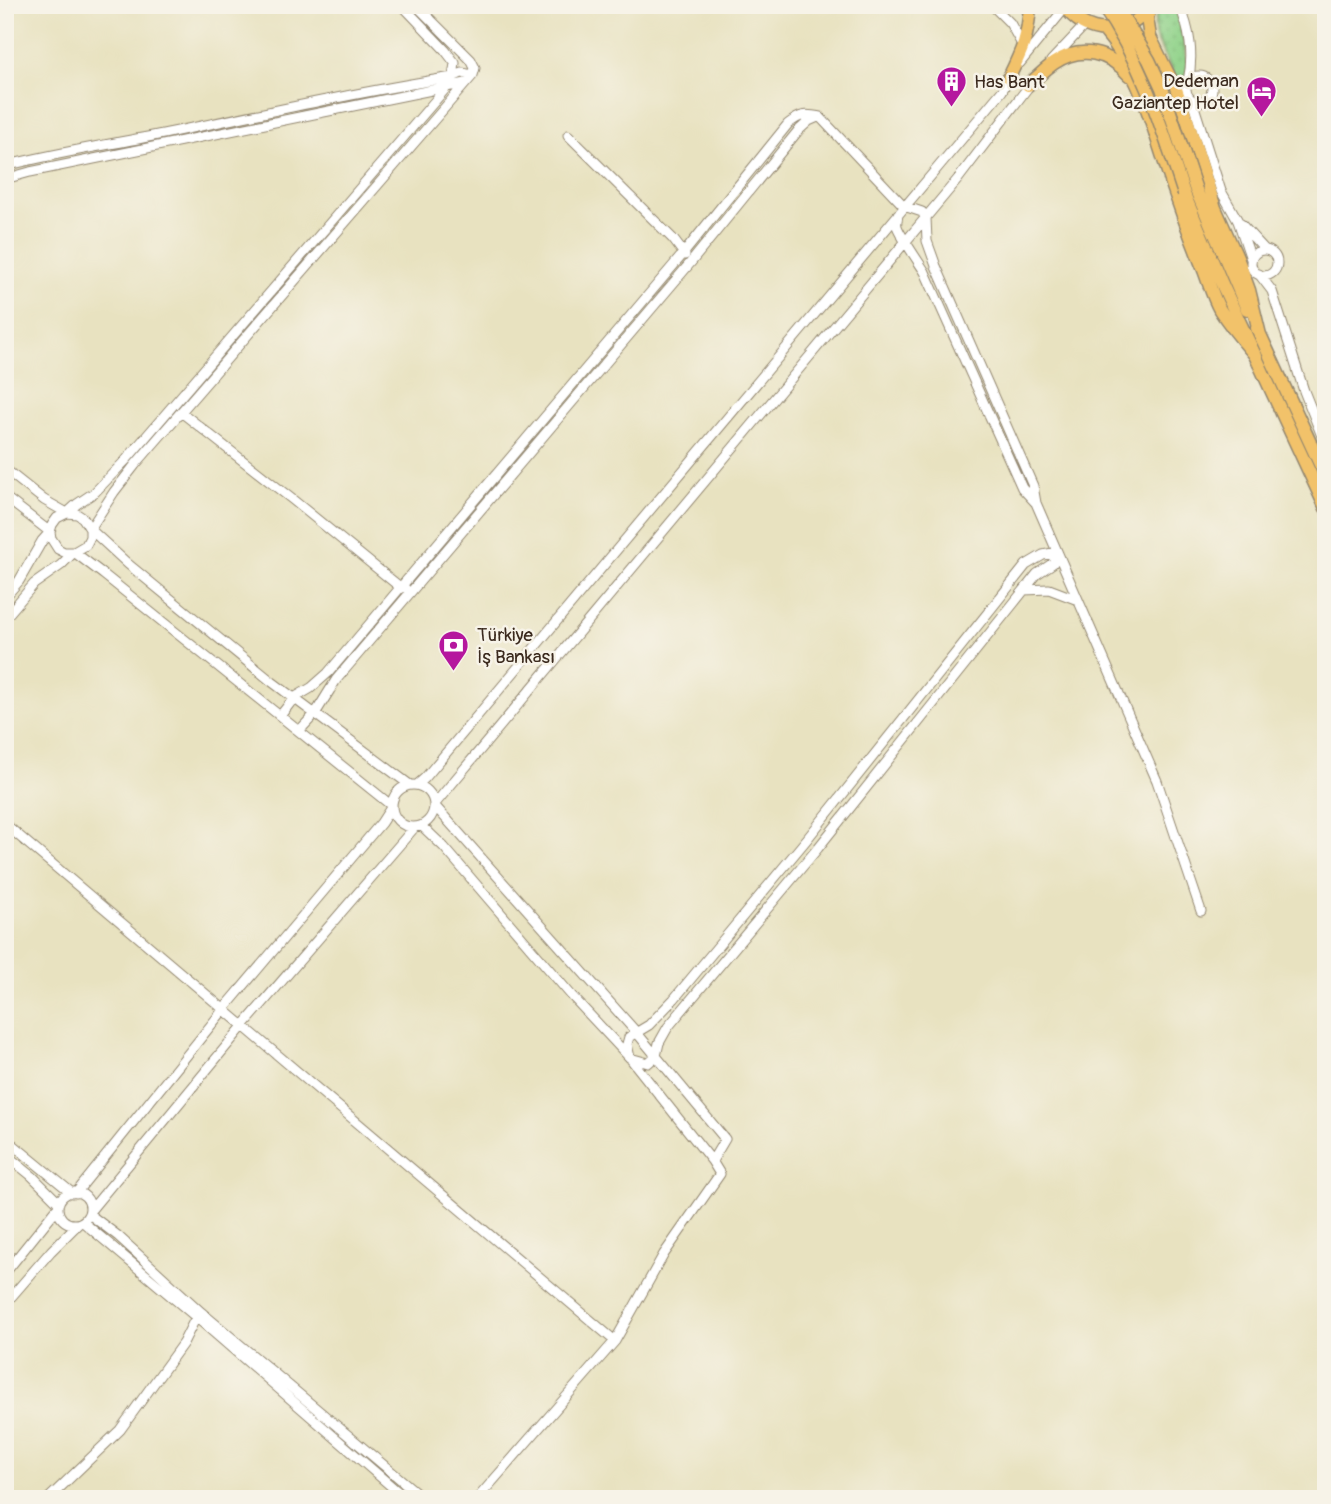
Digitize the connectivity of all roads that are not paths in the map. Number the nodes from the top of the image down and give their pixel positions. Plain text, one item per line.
1 (402, 5) edge
2 (416, 5) edge
3 (992, 5) edge
4 (1030, 5) edge
5 (1102, 5) edge
6 (1116, 5) edge
7 (1151, 5) edge
8 (1065, 7) edge
9 (1179, 8) edge
10 (1085, 25) junction
11 (1104, 30) junction
12 (1024, 48) junction
13 (1191, 50) junction
14 (458, 75) junction
15 (473, 75) junction
16 (1009, 77) junction
17 (1205, 77) junction
18 (1188, 81) junction
19 (466, 83) junction
20 (1137, 84) junction
21 (1028, 85) junction
22 (446, 88) junction
23 (1192, 100) junction
24 (1205, 100) junction
25 (820, 117) junction
26 (1202, 128) junction
27 (568, 135) dead end
28 (5, 166) edge
29 (5, 179) edge
30 (1190, 192) junction
31 (901, 210) junction
32 (926, 218) junction
33 (1238, 220) junction
34 (906, 241) junction
35 (1265, 250) junction
36 (683, 254) junction
37 (1251, 260) junction
38 (692, 261) junction
39 (1275, 270) junction
40 (1259, 274) junction
41 (1272, 291) junction
42 (1260, 335) junction
43 (967, 336) junction
44 (956, 341) junction
45 (1256, 356) junction
46 (181, 412) junction
47 (546, 414) junction
48 (555, 421) junction
49 (1326, 446) edge
50 (5, 469) edge
51 (1326, 477) edge
52 (5, 496) edge
53 (1036, 503) junction
54 (1326, 508) edge
55 (465, 510) junction
56 (67, 513) junction
57 (473, 518) junction
58 (90, 529) junction
59 (50, 532) junction
60 (74, 552) junction
61 (1058, 552) junction
62 (400, 587) junction
63 (414, 588) junction
64 (1024, 590) junction
65 (5, 597) edge
66 (1079, 600) junction
67 (5, 618) edge
68 (294, 698) junction
69 (315, 714) junction
70 (280, 716) junction
71 (299, 731) junction
72 (414, 785) junction
73 (435, 805) junction
74 (391, 806) junction
75 (5, 824) edge
76 (418, 827) junction
77 (1201, 911) dead end
78 (224, 1009) junction
79 (243, 1026) junction
80 (637, 1033) junction
81 (656, 1056) junction
82 (630, 1058) junction
83 (5, 1138) edge
84 (5, 1154) edge
85 (712, 1161) junction
86 (74, 1193) junction
87 (59, 1205) junction
88 (85, 1217) junction
89 (5, 1273) edge
90 (5, 1304) edge
91 (199, 1315) junction
92 (615, 1340) junction
93 (48, 1499) edge
94 (406, 1499) edge
95 (424, 1499) edge
96 (477, 1499) edge

1 - 14 street
2 - 15 street
3 - 12 street
4 - 12 highway
5 - 30 highway, bridge
6 - 30 highway, bridge
7 - 11 highway
7 - 42 highway
8 - 10 highway
8 - 16 street
9 - 13 street
10 - 11 highway
10 - 21 street
11 - 20 highway
12 - 16 highway
13 - 17 street
13 - 18 street
14 - 15 street
14 - 22 street
14 - 28 street
15 - 19 street
16 - 31 street
17 - 18 street
17 - 24 street
18 - 23 street
19 - 22 street
19 - 46 street
20 - 21 highway
20 - 45 highway
21 - 32 street
22 - 29 street
22 - 56 street
23 - 24 street
23 - 26 street
24 - 26 street
25 - 31 street
25 - 36 street
25 - 38 street
26 - 33 street
27 - 36 street
30 - 42 highway
30 - 45 highway
31 - 32 street
31 - 34 street
31 - 72 street
32 - 34 street
32 - 43 street
33 - 35 street
33 - 37 street
34 - 44 street
34 - 73 street
35 - 37 street
35 - 39 street
36 - 38 street
36 - 47 street
37 - 40 street
38 - 48 street
39 - 40 street
39 - 41 street
40 - 41 street
41 - 49 street
42 - 51 highway
43 - 44 street
43 - 53 street
44 - 53 street
45 - 54 highway
46 - 58 street
46 - 62 street
47 - 48 street
47 - 55 street
48 - 57 street
50 - 56 street
52 - 59 street
53 - 61 street
55 - 57 street
55 - 62 street
56 - 58 street
56 - 59 street
57 - 63 street
58 - 60 street
58 - 68 street
59 - 60 street
59 - 65 street
60 - 67 street
60 - 70 street
61 - 64 street
61 - 66 street
61 - 80 street
62 - 63 street
62 - 68 street
63 - 69 street
64 - 66 street
64 - 81 street
66 - 77 street
68 - 69 street
68 - 70 street
69 - 71 street
69 - 72 street
70 - 71 street
71 - 74 street
72 - 73 street
72 - 74 street
73 - 76 street
73 - 80 street
74 - 76 street
74 - 78 street
75 - 78 street
76 - 79 street
76 - 82 street
78 - 79 street
78 - 86 street
79 - 88 street
79 - 92 street
80 - 81 street
80 - 82 street
81 - 82 street
81 - 85 street
82 - 85 street
83 - 86 street
84 - 87 street
85 - 92 street
86 - 87 street
86 - 88 street
87 - 88 street
87 - 89 street
88 - 90 street
88 - 91 street
91 - 93 street
91 - 94 street
91 - 95 street
92 - 96 street

